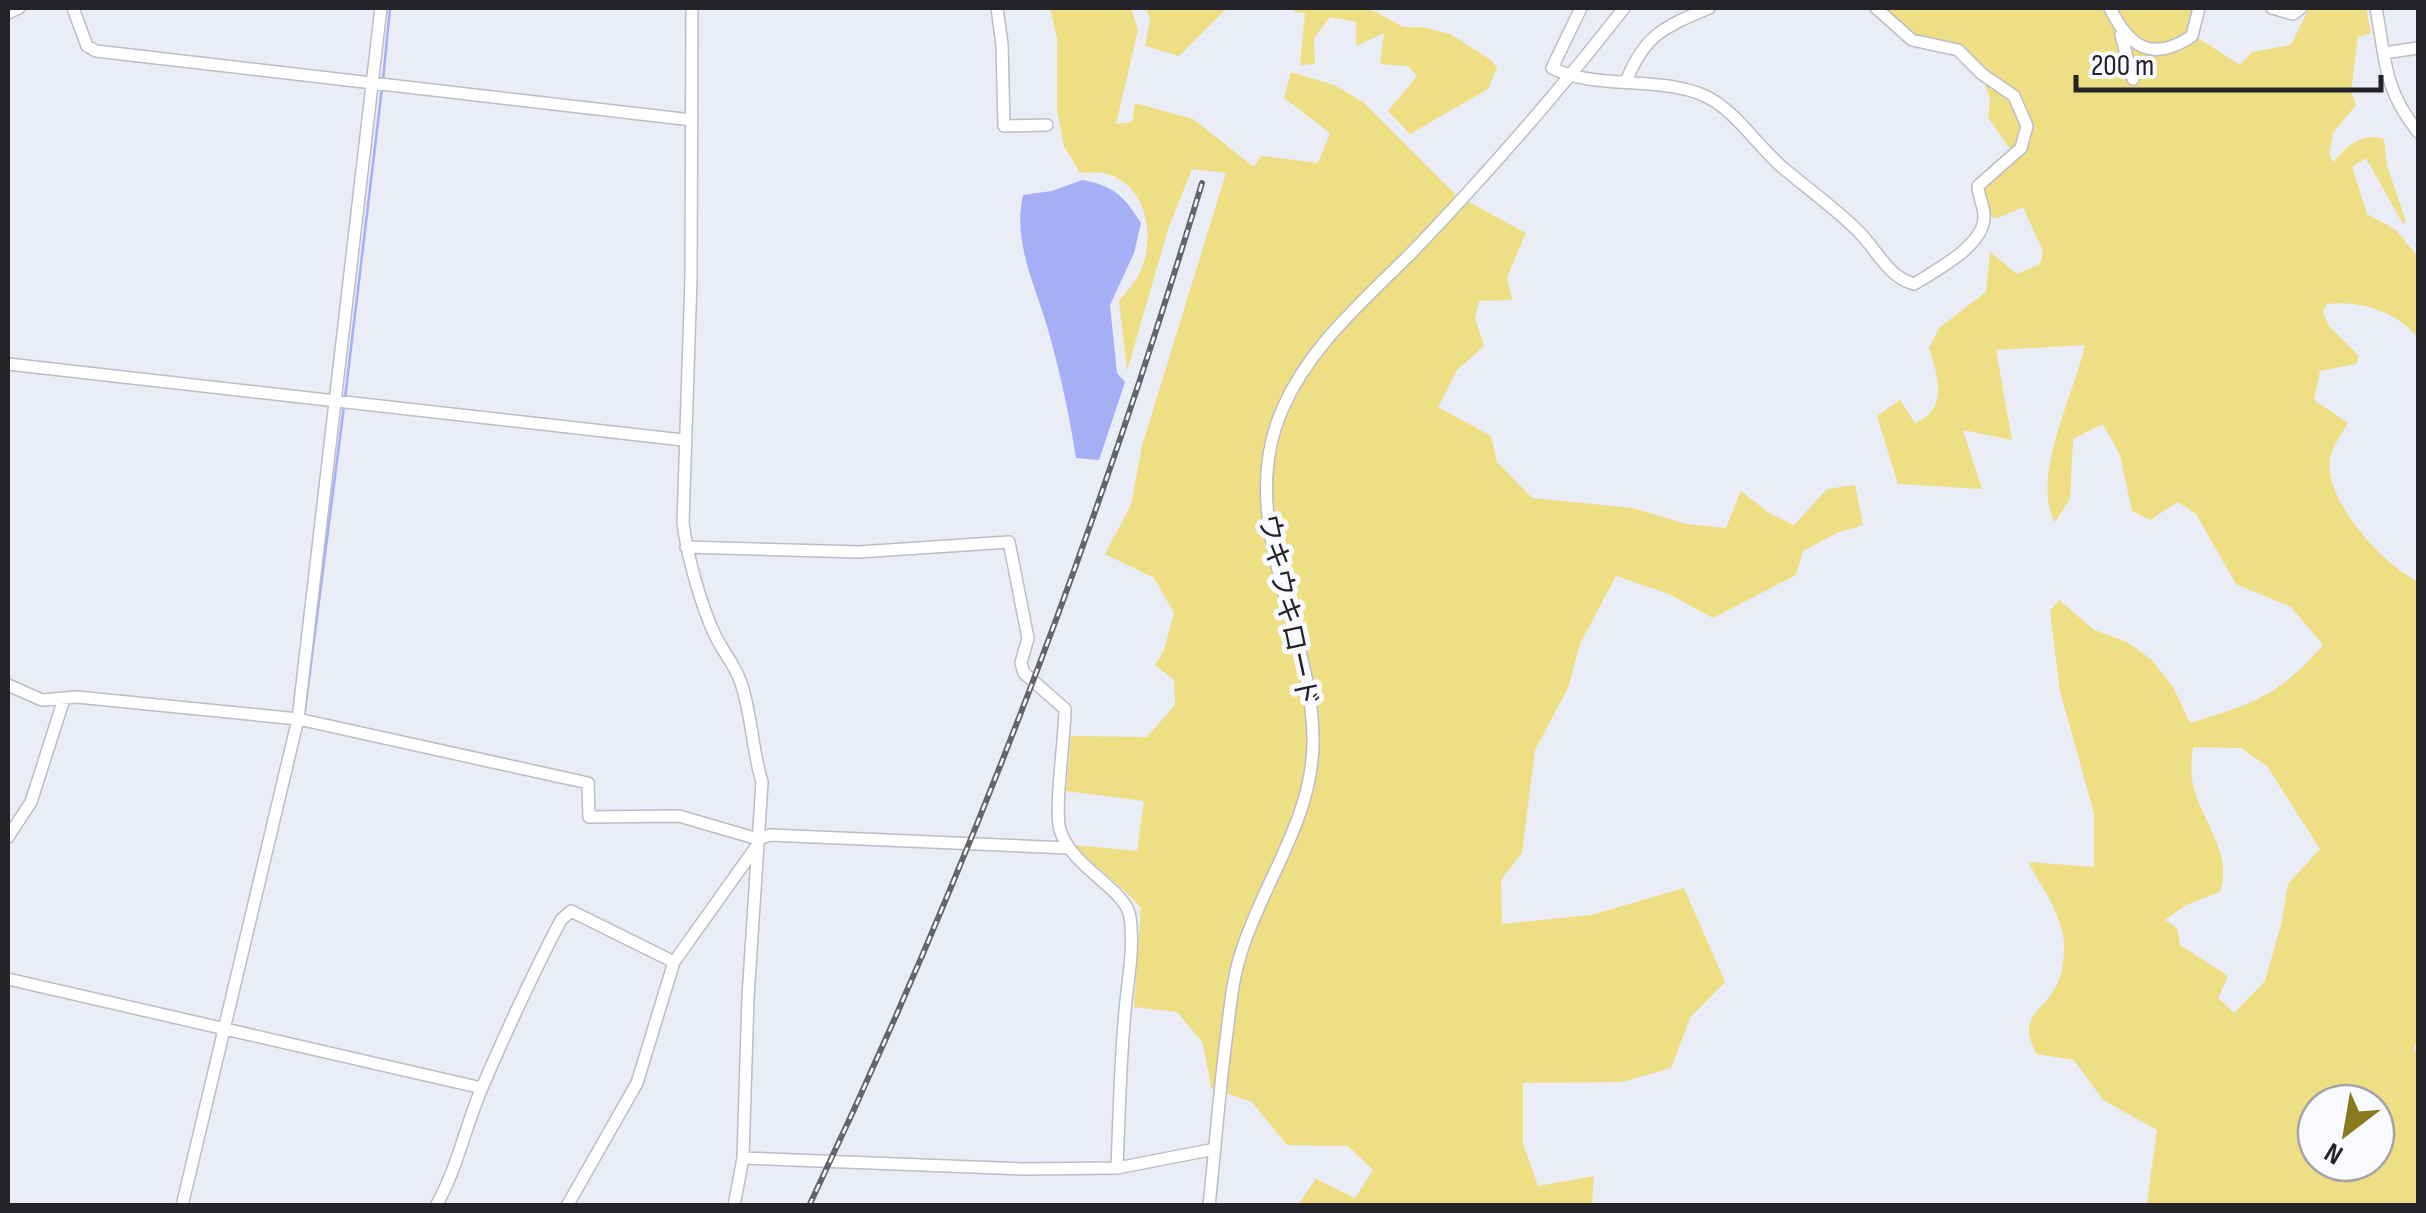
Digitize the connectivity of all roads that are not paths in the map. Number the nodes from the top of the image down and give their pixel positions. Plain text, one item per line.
1 (20, 8) edge
2 (74, 8) edge
3 (381, 8) edge
4 (692, 8) edge
5 (996, 8) edge
6 (1581, 8) edge
7 (1624, 8) edge
8 (1709, 8) edge
9 (1876, 8) edge
10 (2110, 8) edge
11 (2199, 8) edge
12 (2272, 8) edge
13 (2301, 8) edge
14 (2376, 8) edge
15 (8, 13) edge
16 (2120, 29) junction
17 (2418, 48) edge
18 (2384, 53) junction
19 (1568, 77) junction
20 (2133, 78) dead end
21 (379, 82) junction
22 (1626, 82) junction
23 (692, 120) junction
24 (1047, 125) dead end
25 (2418, 132) edge
26 (8, 364) edge
27 (341, 401) junction
28 (683, 440) junction
29 (686, 547) junction
30 (8, 685) edge
31 (64, 699) junction
32 (298, 718) junction
33 (8, 837) edge
34 (757, 843) junction
35 (1068, 848) junction
36 (674, 962) junction
37 (8, 979) edge
38 (223, 1028) junction
39 (482, 1088) junction
40 (1215, 1149) junction
41 (743, 1158) junction
42 (1117, 1168) junction
43 (182, 1206) edge
44 (436, 1206) edge
45 (568, 1206) edge
46 (734, 1206) edge
47 (1209, 1206) edge

1 - 15 street
2 - 21 street
3 - 21 street
4 - 23 street
5 - 24 street
6 - 19 street
7 - 19 street, ウキウキロード
8 - 22 street
9 - 22 street
10 - 16 street
11 - 16 street
12 - 13 street
14 - 18 street
16 - 20 street
17 - 18 street
18 - 25 street
19 - 22 street
19 - 40 street, ウキウキロード
21 - 23 street
21 - 27 street
23 - 28 street
26 - 27 street
27 - 28 street
27 - 32 street
28 - 29 street
29 - 34 street
29 - 35 street
30 - 31 street
31 - 32 street
31 - 33 street
32 - 34 street
32 - 38 street
34 - 35 street
34 - 36 street
34 - 41 street
35 - 42 street
36 - 39 street
36 - 45 street
37 - 38 street
38 - 39 street
38 - 43 street
39 - 44 street
40 - 42 street
40 - 47 street, ウキウキロード
41 - 42 street
41 - 46 street

